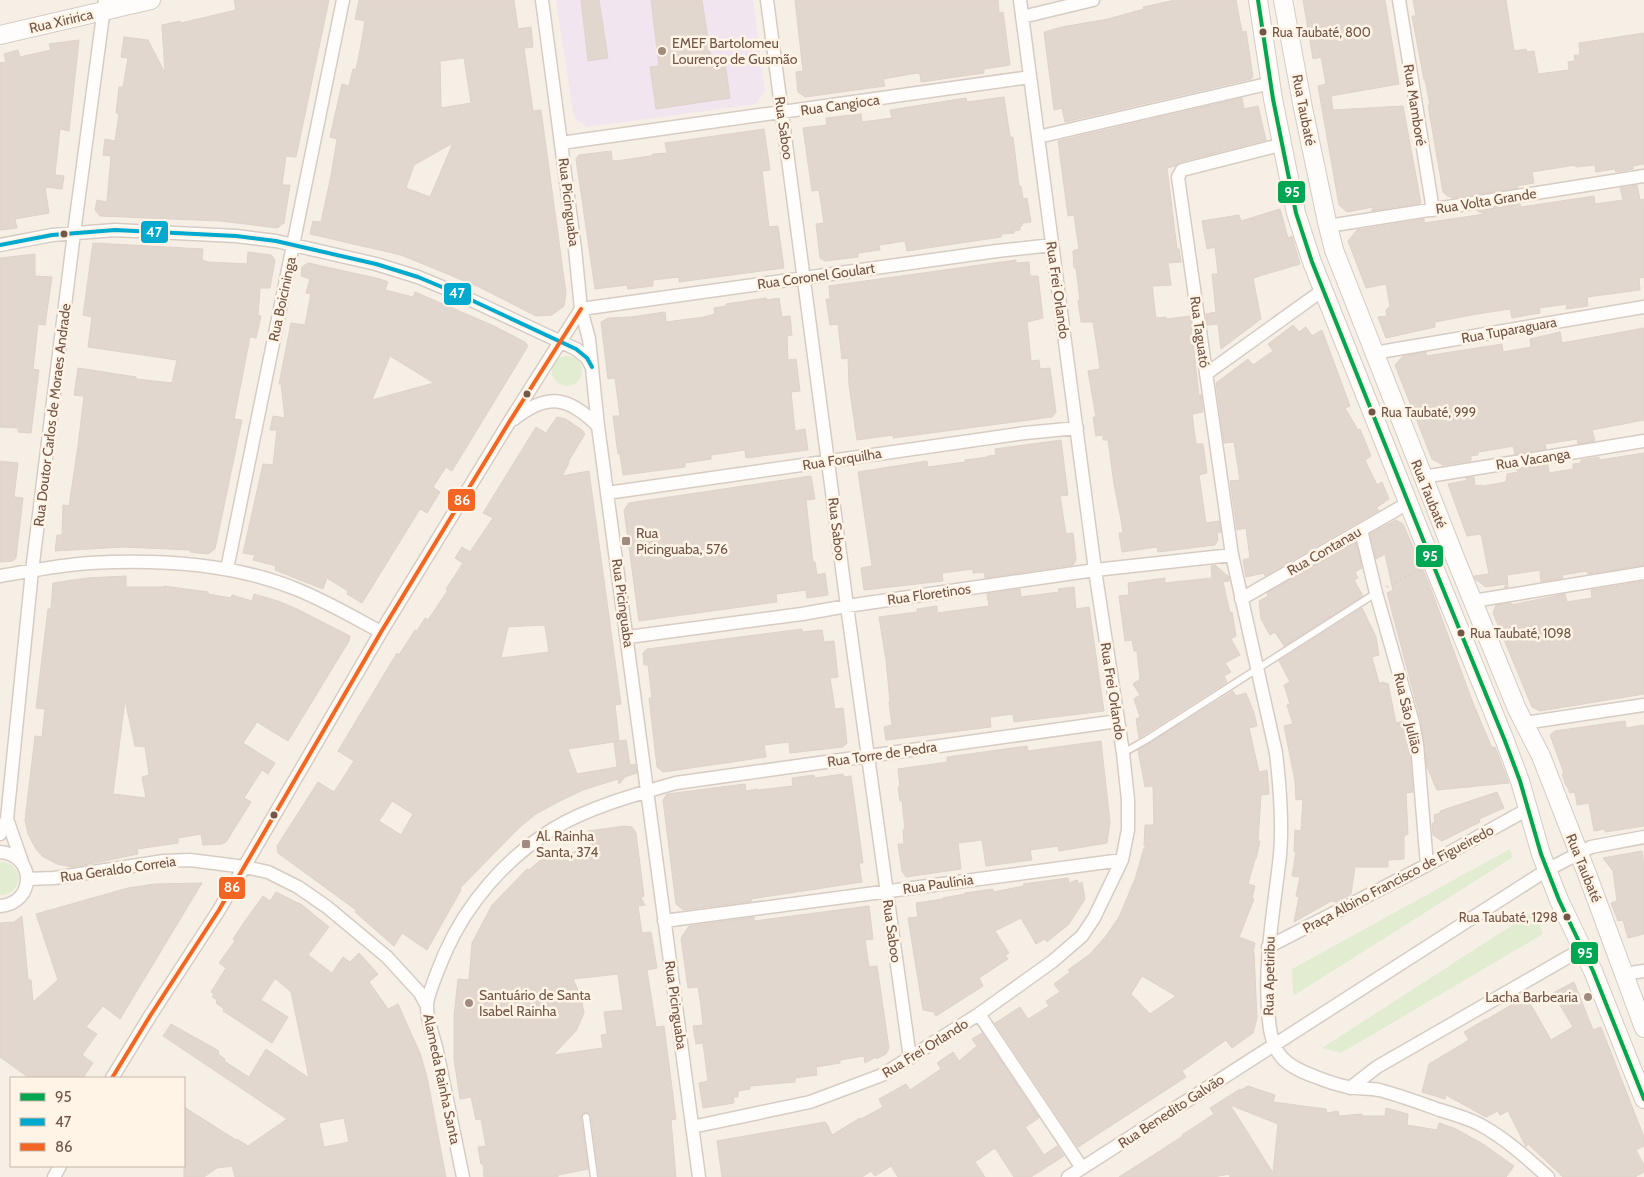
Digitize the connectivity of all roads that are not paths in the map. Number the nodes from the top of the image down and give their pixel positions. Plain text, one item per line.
1 (151, 0) edge
2 (343, 0) edge
3 (542, 0) edge
4 (767, 0) edge
5 (1020, 0) edge
6 (1093, 0) edge
7 (1258, 0) edge
8 (1283, 0) edge
9 (1399, 0) edge
10 (105, 6) edge
11 (1022, 17) junction
12 (0, 35) edge
13 (1030, 77) junction
14 (1271, 83) junction
15 (782, 112) junction
16 (1038, 137) junction
17 (561, 143) junction
18 (1284, 144) junction
19 (1644, 176) edge
20 (1433, 210) junction
21 (1328, 226) junction
22 (74, 233) junction
23 (0, 245) edge
24 (293, 245) junction
25 (1052, 245) junction
26 (804, 278) junction
27 (1323, 290) junction
28 (1644, 307) edge
29 (581, 309) junction
30 (560, 342) junction
31 (1374, 353) junction
32 (592, 367) junction
33 (1206, 374) junction
34 (508, 424) junction
35 (598, 426) junction
36 (1077, 428) junction
37 (1644, 441) edge
38 (829, 461) junction
39 (1423, 477) junction
40 (607, 493) junction
41 (1408, 503) junction
42 (1361, 530) junction
43 (1232, 555) junction
44 (227, 569) junction
45 (1095, 570) junction
46 (32, 571) junction
47 (1644, 573) edge
48 (0, 576) edge
49 (1376, 593) junction
50 (1241, 599) junction
51 (1473, 601) junction
52 (847, 606) junction
53 (381, 632) junction
54 (628, 637) junction
55 (1258, 668) junction
56 (1644, 705) edge
57 (1118, 721) junction
58 (1524, 723) junction
59 (1123, 753) junction
60 (868, 756) junction
61 (646, 791) junction
62 (1528, 809) junction
63 (7, 819) junction
64 (0, 834) edge
65 (1644, 837) edge
66 (0, 852) edge
67 (1579, 854) junction
68 (1122, 860) junction
69 (23, 865) junction
70 (1427, 865) junction
71 (245, 867) junction
72 (1547, 870) junction
73 (27, 878) junction
74 (886, 892) junction
75 (0, 906) edge
76 (664, 921) junction
77 (1268, 947) junction
78 (1582, 949) junction
79 (1644, 971) edge
80 (1624, 974) junction
81 (426, 1006) junction
82 (979, 1014) junction
83 (1644, 1028) edge
84 (1274, 1044) junction
85 (910, 1058) junction
86 (113, 1077) edge
87 (1350, 1088) junction
88 (1644, 1099) edge
89 (586, 1117) dead end
90 (692, 1126) junction
91 (1082, 1168) junction
92 (462, 1177) edge
93 (594, 1177) edge
94 (699, 1177) edge
95 (1068, 1177) edge
96 (1548, 1177) edge

1 - 10 main road, Rua Xiririca
2 - 24 street, Rua Boicininga
3 - 17 street, Rua Picinguaba
4 - 15 street, Rua Saboo
5 - 11 street, Rua Frei Orlando
6 - 11 street
7 - 14 main road, Rua Taubaté
8 - 21 main road, Rua Taubaté
9 - 20 street, Rua Mamboré
10 - 12 main road, Rua Xiririca
10 - 22 street, Rua Doutor Carlos de Moraes Andrade
11 - 13 street, Rua Frei Orlando
13 - 15 street, Rua Cangioca
13 - 16 street, Rua Frei Orlando
14 - 16 street
14 - 18 main road, Rua Taubaté
15 - 17 street, Rua Cangioca
15 - 26 street, Rua Saboo
16 - 25 street, Rua Frei Orlando
17 - 29 street, Rua Picinguaba
18 - 27 main road, Rua Taubaté
18 - 33 street, Rua Taguató
19 - 20 street, Rua Volta Grande
20 - 21 street, Rua Volta Grande
21 - 31 main road, Rua Taubaté
22 - 23 street
22 - 24 street
22 - 46 street, Rua Doutor Carlos de Moraes Andrade
24 - 30 street
24 - 44 street, Rua Boicininga
25 - 26 street, Rua Coronel Goulart
25 - 36 street, Rua Frei Orlando
26 - 29 street, Rua Coronel Goulart
26 - 38 street, Rua Saboo
27 - 33 street
27 - 41 main road, Rua Taubaté
28 - 31 street, Rua Tuparaguara
29 - 30 street
29 - 32 street, Rua Picinguaba
30 - 32 street
30 - 34 street
31 - 39 main road, Rua Taubaté
32 - 35 street, Rua Picinguaba
33 - 43 street, Rua Taguató
34 - 35 street
34 - 53 street
35 - 40 street, Rua Picinguaba
36 - 38 street, Rua Forquilha
36 - 45 street, Rua Frei Orlando
37 - 39 street, Rua Vacanga
38 - 40 street, Rua Forquilha
38 - 52 street, Rua Saboo
39 - 51 main road, Rua Taubaté
40 - 54 street, Rua Picinguaba
41 - 42 street, Rua Contanau
41 - 62 main road, Rua Taubaté
42 - 49 street, Rua São Julião
42 - 50 street, Rua Contanau
43 - 45 street, Rua Floretinos
43 - 50 street, Rua Taguató
44 - 46 street
44 - 53 street
45 - 52 street, Rua Floretinos
45 - 57 street, Rua Frei Orlando
46 - 48 street
46 - 63 street, Rua Doutor Carlos de Moraes Andrade
47 - 51 street
49 - 55 lane
49 - 70 street, Rua São Julião
50 - 55 street, Rua Apetiribu
51 - 58 main road, Rua Taubaté
52 - 54 street, Rua Floretinos
52 - 60 street, Rua Saboo
53 - 71 street
54 - 61 street, Rua Picinguaba
55 - 59 lane
55 - 77 street, Rua Apetiribu
56 - 58 street
57 - 59 street, Rua Frei Orlando
57 - 60 street, Rua Torre de Pedra
58 - 67 main road, Rua Taubaté
59 - 68 street, Rua Frei Orlando
60 - 61 street, Rua Torre de Pedra
60 - 74 street, Rua Saboo
61 - 76 street, Rua Picinguaba
61 - 81 street, Alameda Rainha Santa
62 - 70 street, Praça Albino Francisco de Figueiredo
62 - 72 main road, Rua Taubaté
63 - 64 street, Rua Doutor Carlos de Moraes Andrade
63 - 69 street, Rua Doutor Carlos de Moraes Andrade
65 - 67 street
66 - 69 street
67 - 72 street
67 - 80 main road, Rua Taubaté
68 - 74 street, Rua Paulínia
68 - 82 street, Rua Frei Orlando
69 - 73 street, Rua Doutor Carlos de Moraes Andrade
70 - 77 street, Praça Albino Francisco de Figueiredo
71 - 73 street, Rua Geraldo Correia
71 - 81 street, Rua Geraldo Correia
71 - 86 street
72 - 78 main road, Rua Taubaté
72 - 84 street
73 - 75 street
74 - 76 street, Rua Paulínia
74 - 85 street, Rua Saboo
76 - 90 street, Rua Picinguaba
77 - 84 street, Rua Apetiribu
78 - 87 street
78 - 88 main road, Rua Taubaté
79 - 80 street
80 - 83 main road, Rua Taubaté
81 - 92 street, Alameda Rainha Santa
82 - 85 street, Rua Frei Orlando
82 - 91 street
84 - 87 street, Rua Apetiribu
84 - 91 street, Rua Benedito Galvão
85 - 90 street, Rua Frei Orlando
87 - 96 street, Rua Apetiribu
89 - 93 lane
90 - 94 street, Rua Picinguaba
91 - 95 street, Rua Benedito Galvão

